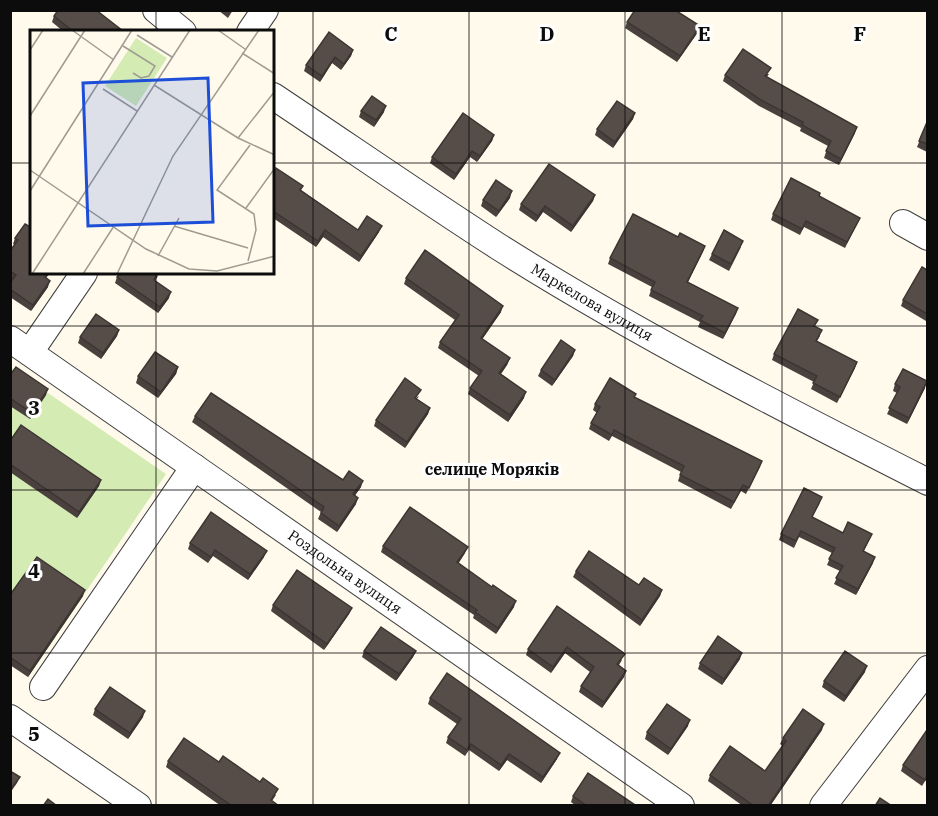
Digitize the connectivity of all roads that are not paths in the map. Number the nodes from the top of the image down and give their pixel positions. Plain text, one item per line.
1 (156, 10) edge
2 (265, 10) edge
3 (181, 30) edge
4 (251, 30) edge
5 (274, 97) edge
6 (903, 224) dead end
7 (927, 237) edge
8 (83, 274) edge
9 (20, 345) edge
10 (194, 467) junction
11 (927, 482) edge
12 (927, 669) edge
13 (43, 687) dead end
14 (10, 718) edge
15 (138, 806) edge
16 (681, 806) edge
17 (823, 806) edge

1 - 3 street
2 - 4 street
5 - 11 street, Маркелова вулиця
6 - 7 street
8 - 9 street
9 - 10 street, Роздольна вулиця
10 - 13 street
10 - 16 street, Роздольна вулиця
12 - 17 street
14 - 15 street

